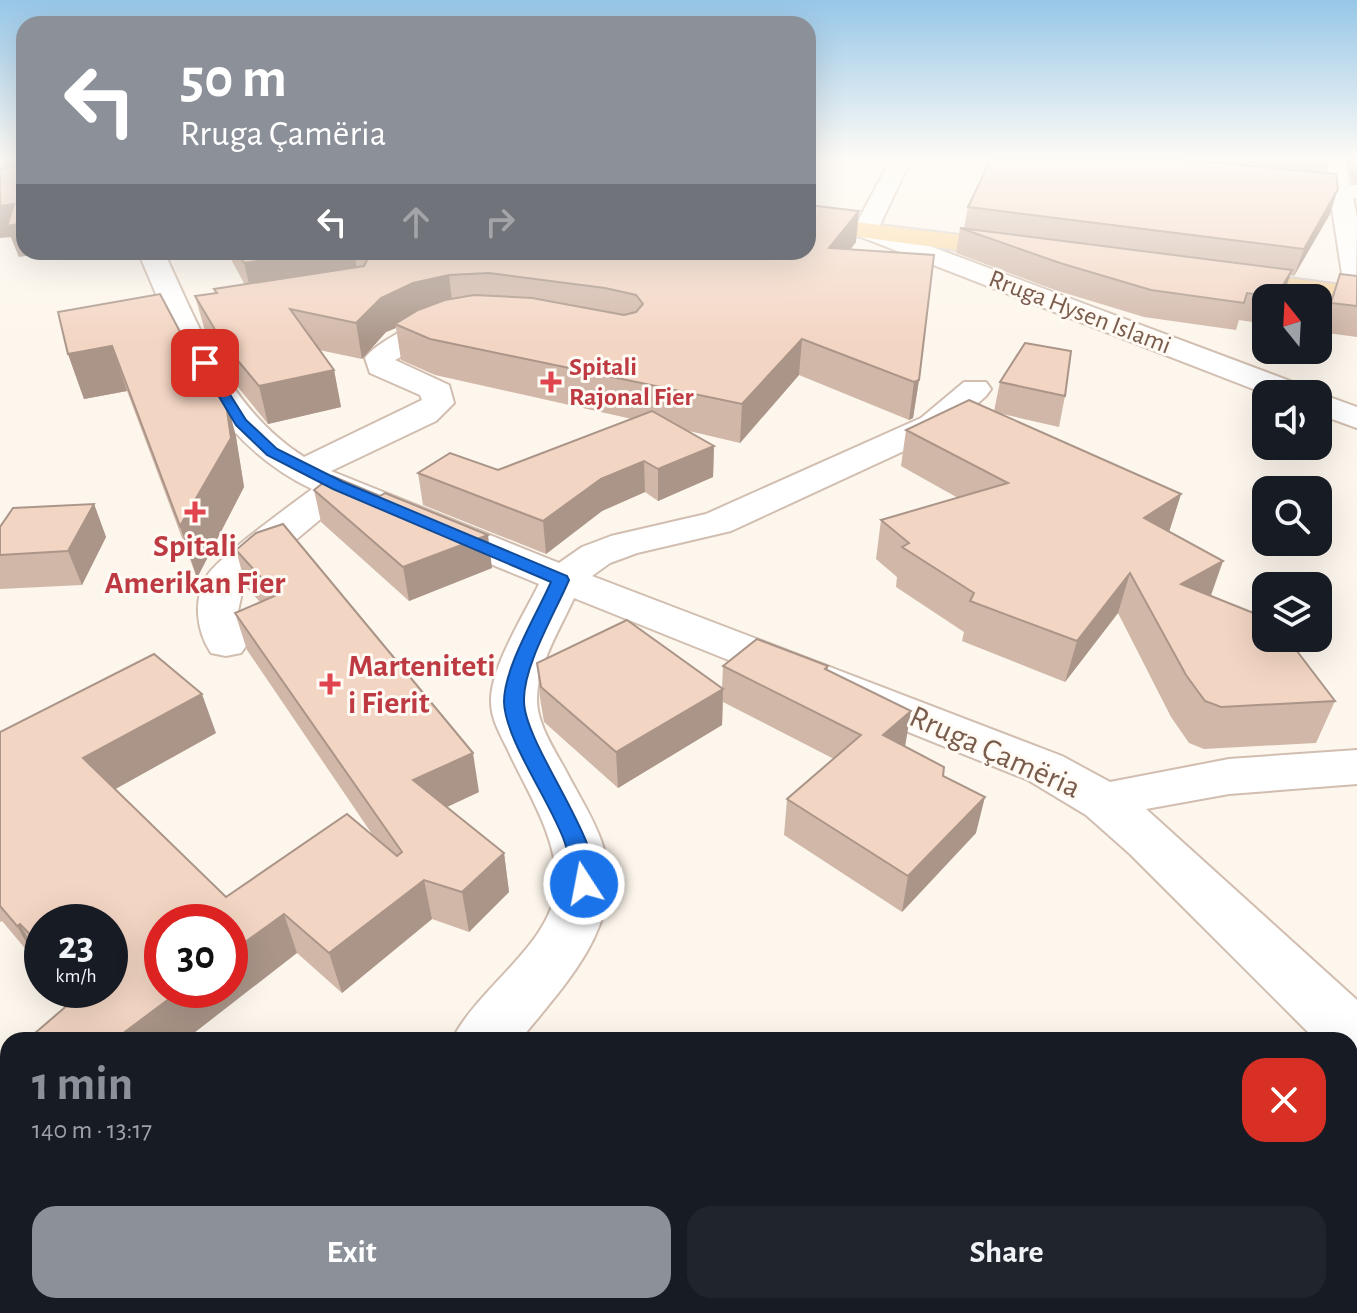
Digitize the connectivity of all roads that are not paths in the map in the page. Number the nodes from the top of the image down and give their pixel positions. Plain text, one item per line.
1 (856, 220) edge
2 (869, 220) edge
3 (1352, 220) edge
4 (816, 223) edge
5 (868, 223) junction
6 (1039, 246) edge
7 (157, 260) edge
8 (1357, 280) edge
9 (1357, 295) edge
10 (481, 315) edge
11 (1260, 380) edge
12 (975, 389) dead end
13 (1332, 408) edge
14 (1357, 418) edge
15 (321, 478) junction
16 (561, 580) junction
17 (226, 643) dead end
18 (1357, 767) edge
19 (1104, 802) junction
20 (490, 1032) edge
21 (1349, 1032) edge

1 - 5 main road
2 - 5 street
3 - 8 street
4 - 5 main road
5 - 6 main road
5 - 11 street, Rruga Hysen Islami
7 - 15 street, Rruga Çamëria
8 - 9 main road
10 - 15 street
12 - 16 street
13 - 14 street
15 - 16 street, Rruga Çamëria
15 - 17 street
16 - 19 street, Rruga Çamëria
16 - 20 street
18 - 19 street
19 - 21 street, Rruga Çamëria

